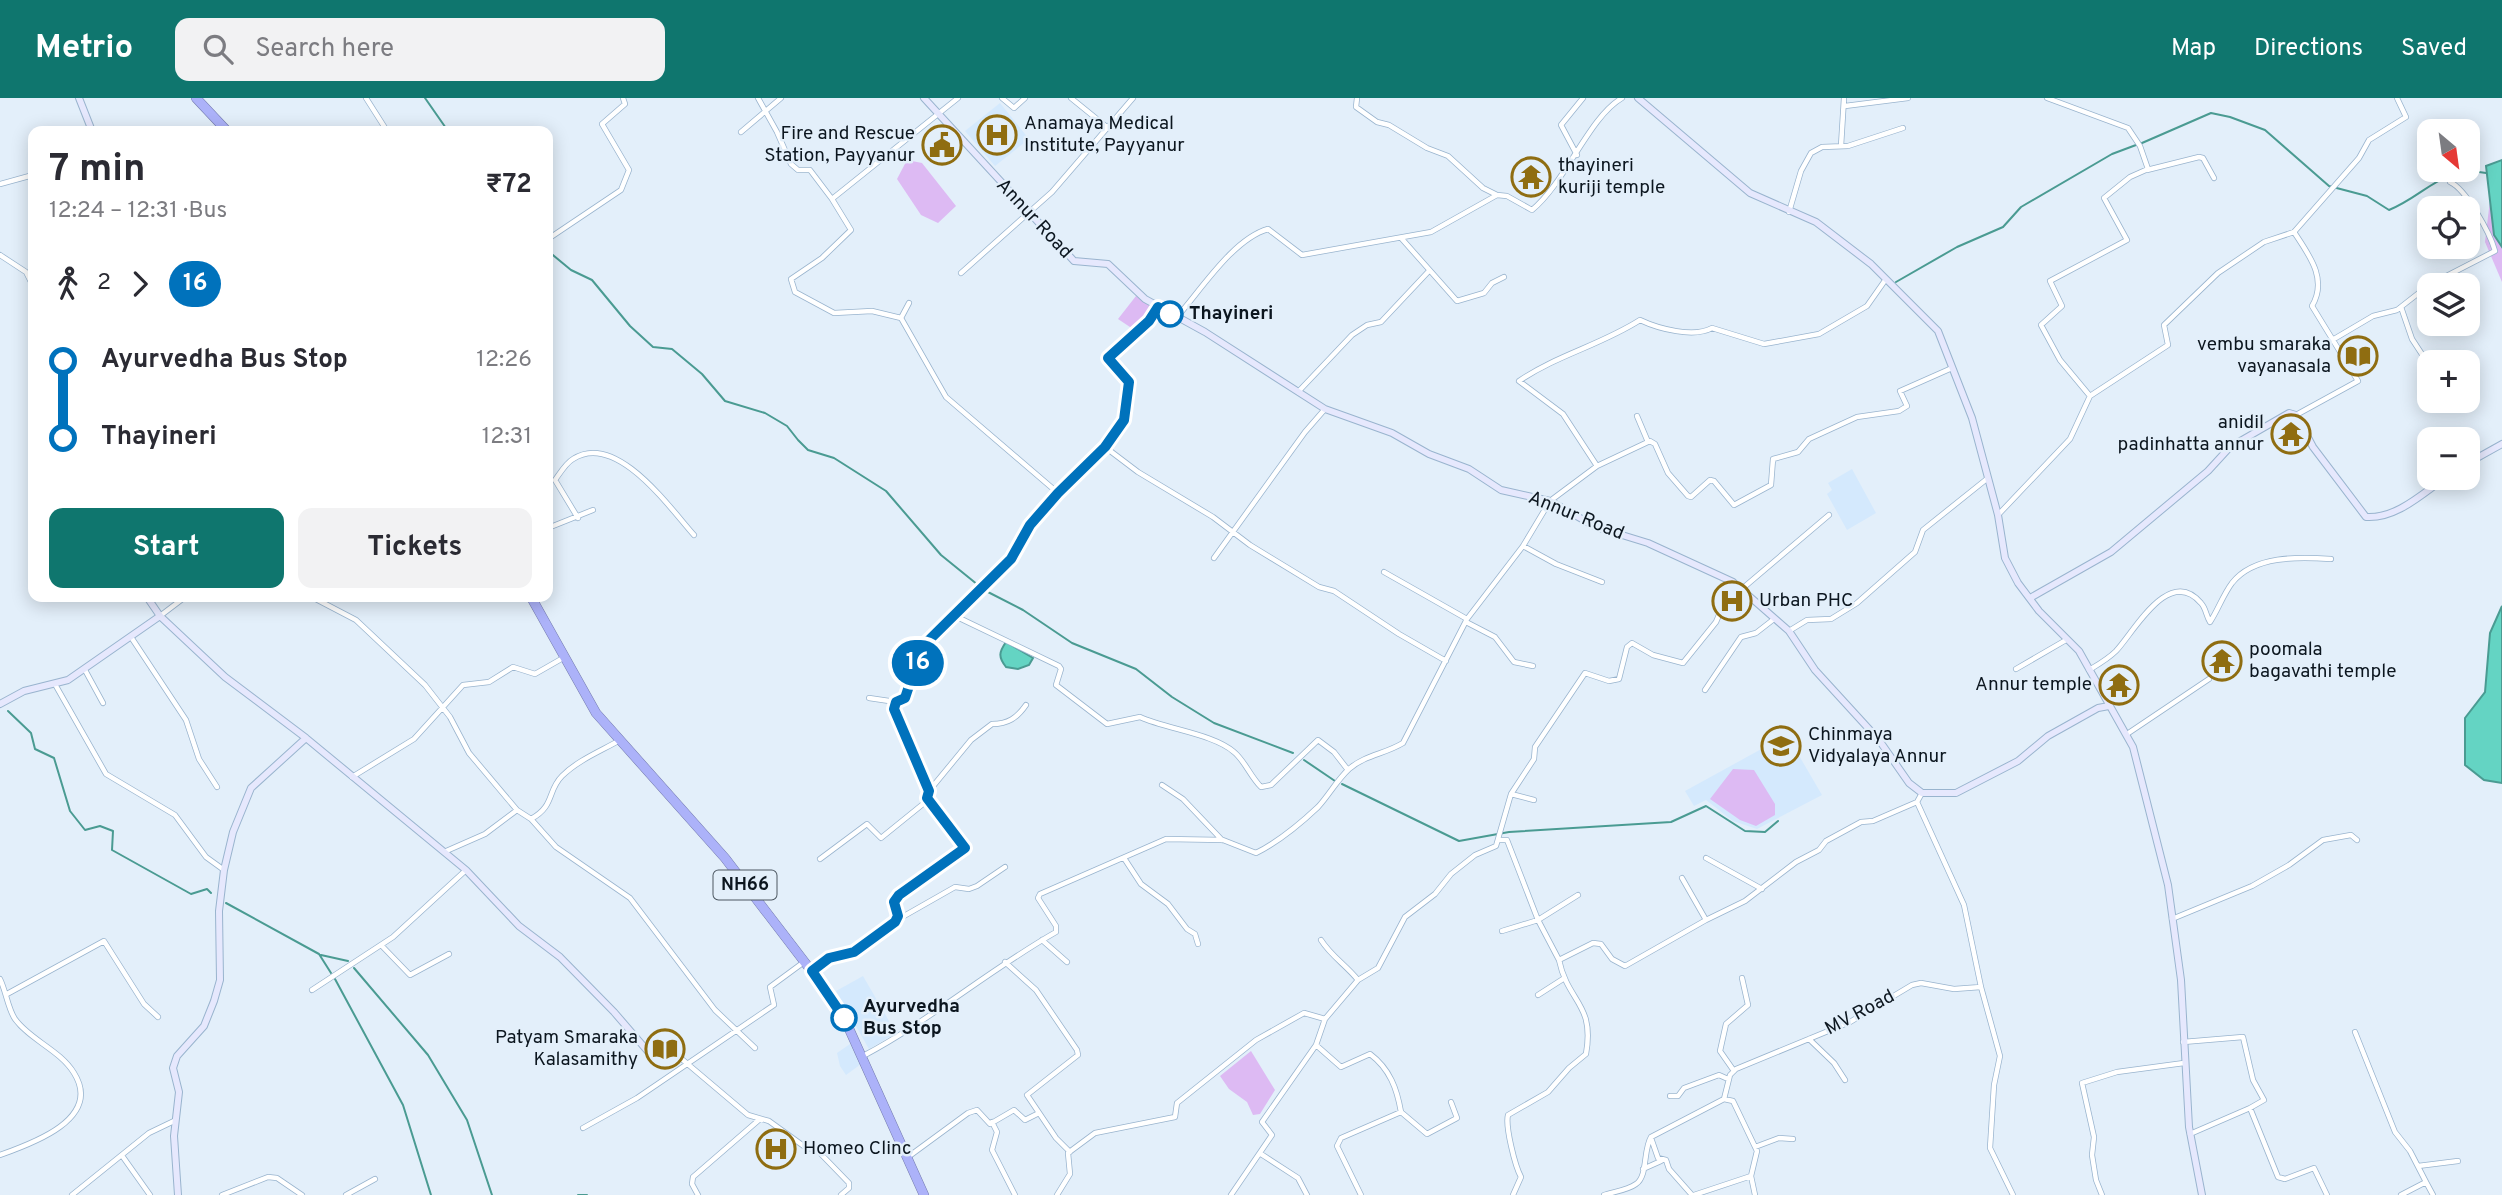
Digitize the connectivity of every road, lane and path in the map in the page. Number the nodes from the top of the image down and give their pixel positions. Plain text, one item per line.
1 (79, 98) edge
2 (196, 98) edge
3 (204, 98) edge
4 (366, 98) edge
5 (623, 98) edge
6 (758, 98) edge
7 (781, 98) edge
8 (924, 98) edge
9 (958, 98) edge
10 (1002, 98) edge
11 (1025, 98) edge
12 (1071, 98) edge
13 (1133, 98) edge
14 (1357, 98) edge
15 (1583, 98) edge
16 (1622, 98) edge
17 (1638, 98) edge
18 (1844, 98) edge
19 (1908, 98) edge
20 (2047, 98) edge
21 (2397, 98) edge
22 (1845, 106) junction
23 (765, 111) junction
24 (938, 113) junction
25 (90, 126) edge
26 (222, 126) edge
27 (229, 126) edge
28 (384, 126) edge
29 (1108, 128) junction
30 (1903, 128) dead end
31 (741, 132) dead end
32 (1841, 146) junction
33 (1578, 155) junction
34 (2147, 170) junction
35 (28, 176) edge
36 (2214, 178) dead end
37 (2450, 182) dead end
38 (0, 184) edge
39 (1497, 195) junction
40 (832, 199) junction
41 (1028, 212) junction
42 (1789, 212) junction
43 (2294, 232) junction
44 (553, 236) edge
45 (1402, 239) junction
46 (0, 255) edge
47 (1428, 272) junction
48 (961, 273) dead end
49 (2452, 273) edge
50 (28, 276) edge
51 (1504, 277) dead end
52 (1886, 279) junction
53 (2417, 294) edge
54 (909, 303) dead end
55 (1158, 307) junction
56 (2401, 307) junction
57 (1177, 317) junction
58 (901, 318) junction
59 (2334, 339) junction
60 (2419, 350) edge
61 (1952, 368) junction
62 (1297, 392) junction
63 (2090, 396) junction
64 (1325, 409) junction
65 (2296, 415) junction
66 (1637, 416) dead end
67 (1648, 442) junction
68 (2502, 444) edge
69 (1105, 447) junction
70 (2480, 456) edge
71 (1597, 466) junction
72 (1988, 478) junction
73 (2427, 490) edge
74 (1058, 493) junction
75 (1550, 501) junction
76 (593, 510) dead end
77 (1829, 515) dead end
78 (1998, 515) junction
79 (578, 518) junction
80 (553, 526) edge
81 (1233, 534) junction
82 (694, 535) dead end
83 (1523, 546) junction
84 (1214, 558) dead end
85 (2331, 559) dead end
86 (1384, 572) dead end
87 (1602, 582) dead end
88 (1733, 582) junction
89 (1742, 588) junction
90 (2030, 598) junction
91 (150, 602) edge
92 (178, 602) edge
93 (321, 602) edge
94 (534, 602) edge
95 (160, 616) junction
96 (955, 616) junction
97 (1775, 618) junction
98 (1467, 620) junction
99 (1789, 631) junction
100 (131, 637) junction
101 (2066, 640) junction
102 (564, 658) junction
103 (1446, 661) junction
104 (1533, 666) dead end
105 (85, 670) junction
106 (2016, 670) dead end
107 (2089, 670) junction
108 (2209, 679) dead end
109 (56, 685) junction
110 (1705, 690) dead end
111 (869, 698) dead end
112 (896, 702) junction
113 (103, 703) dead end
114 (0, 704) edge
115 (1026, 705) dead end
116 (442, 706) junction
117 (2109, 706) junction
118 (2127, 734) junction
119 (306, 738) junction
120 (621, 740) junction
121 (1348, 770) junction
122 (352, 777) junction
123 (1161, 785) dead end
124 (216, 786) dead end
125 (929, 791) junction
126 (1922, 793) junction
127 (1511, 794) junction
128 (928, 800) junction
129 (1534, 800) dead end
130 (1917, 802) junction
131 (517, 810) junction
132 (531, 819) junction
133 (1500, 839) junction
134 (1223, 840) junction
135 (2357, 840) dead end
136 (443, 853) junction
137 (1124, 858) junction
138 (1706, 858) dead end
139 (820, 859) dead end
140 (1004, 867) dead end
141 (224, 870) junction
142 (466, 870) junction
143 (1682, 878) dead end
144 (1762, 889) junction
145 (1578, 895) dead end
146 (2171, 919) junction
147 (896, 920) junction
148 (1538, 920) junction
149 (1706, 920) junction
150 (1502, 931) dead end
151 (1042, 940) junction
152 (1321, 940) dead end
153 (1198, 944) dead end
154 (381, 945) junction
155 (449, 954) dead end
156 (1559, 960) junction
157 (805, 961) junction
158 (1005, 962) junction
159 (1067, 962) dead end
160 (812, 971) junction
161 (1742, 978) dead end
162 (0, 979) edge
163 (1563, 979) junction
164 (1358, 980) junction
165 (1981, 987) junction
166 (312, 990) dead end
167 (8, 994) junction
168 (1538, 995) dead end
169 (158, 1017) dead end
170 (1325, 1018) junction
171 (735, 1030) junction
172 (2355, 1032) dead end
173 (1808, 1039) junction
174 (2182, 1042) junction
175 (1316, 1045) junction
176 (755, 1048) dead end
177 (862, 1056) junction
178 (657, 1062) joint
179 (688, 1063) junction
180 (2184, 1063) junction
181 (1734, 1071) junction
182 (1728, 1079) junction
183 (1845, 1080) dead end
184 (1670, 1096) dead end
185 (1724, 1099) junction
186 (1451, 1102) dead end
187 (2250, 1108) junction
188 (1401, 1112) junction
189 (1039, 1113) junction
190 (761, 1118) junction
191 (174, 1121) junction
192 (992, 1122) junction
193 (583, 1128) dead end
194 (2190, 1134) junction
195 (1651, 1137) junction
196 (1793, 1139) dead end
197 (1755, 1147) junction
198 (1070, 1152) junction
199 (1261, 1154) junction
200 (0, 1155) edge
201 (123, 1157) junction
202 (908, 1157) junction
203 (1661, 1161) junction
204 (2458, 1161) dead end
205 (2418, 1166) junction
206 (1643, 1170) junction
207 (1751, 1177) junction
208 (375, 1179) dead end
209 (2426, 1182) junction
210 (72, 1195) edge
211 (150, 1195) edge
212 (178, 1195) edge
213 (222, 1195) edge
214 (302, 1195) edge
215 (346, 1195) edge
216 (698, 1195) edge
217 (841, 1195) edge
218 (924, 1195) edge
219 (1015, 1195) edge
220 (1057, 1195) edge
221 (1231, 1195) edge
222 (1307, 1195) edge
223 (1361, 1195) edge
224 (1513, 1195) edge
225 (1604, 1195) edge
226 (1693, 1195) edge
227 (1755, 1195) edge
228 (2013, 1195) edge
229 (2102, 1195) edge
230 (2202, 1195) edge
231 (2327, 1195) edge
232 (2401, 1195) edge
233 (2433, 1195) edge

1 - 25 main road
2 - 26 highway
3 - 27 highway
4 - 28 street
5 - 44 street
6 - 23 street
7 - 23 street
8 - 24 main road, Annur Road
9 - 24 street
10 - 11 street
12 - 29 street
13 - 29 street
14 - 39 street
15 - 33 street
16 - 33 street
17 - 42 main road
18 - 22 street
19 - 22 street
20 - 34 street
21 - 43 street
22 - 32 street
23 - 31 street
23 - 40 street
24 - 40 street
24 - 41 main road, Annur Road
29 - 41 street
30 - 32 street
32 - 42 street
33 - 39 street
34 - 36 street
34 - 63 street
35 - 38 street
37 - 49 street
39 - 45 street
40 - 58 street
41 - 48 street
41 - 55 main road, Annur Road
42 - 52 main road
43 - 59 street
43 - 63 street
45 - 47 street
45 - 57 street
46 - 50 street
47 - 51 street
47 - 62 street
52 - 61 main road
52 - 71 street
53 - 56 street
54 - 58 street
55 - 57 main road, Annur Road
55 - 69 street
56 - 59 street
56 - 60 street
57 - 62 main road, Annur Road
58 - 74 street
59 - 65 street
61 - 67 street
61 - 72 main road
62 - 64 main road, Annur Road
63 - 78 street
64 - 75 main road, Annur Road
64 - 81 street
65 - 73 main road
65 - 90 main road
66 - 67 street
67 - 71 street
68 - 70 main road
69 - 74 street
69 - 81 street
71 - 75 street
72 - 78 main road
72 - 99 street
74 - 96 street
75 - 83 street
75 - 88 main road, Annur Road
76 - 79 street
77 - 89 street
78 - 90 main road
79 - 80 street
79 - 82 street
81 - 84 street
81 - 103 street
83 - 87 street
83 - 98 street
85 - 107 street
86 - 98 street
88 - 89 main road, Annur Road
88 - 127 street
89 - 97 main road, Annur Road
90 - 101 main road
91 - 95 main road
92 - 95 street
93 - 116 street
94 - 102 highway, NH66
95 - 100 main road
95 - 119 main road
96 - 112 street
96 - 121 street
97 - 99 main road, Annur Road
97 - 110 street
98 - 103 street
98 - 104 street
99 - 126 main road, Annur Road
100 - 105 main road
100 - 124 street
101 - 106 street
101 - 107 main road
102 - 116 street
102 - 120 highway, NH66
103 - 121 street
105 - 109 main road
105 - 113 street
107 - 117 main road
108 - 118 street
109 - 114 main road
109 - 141 street
111 - 112 street
112 - 125 street
115 - 125 street
116 - 122 street
116 - 131 street
117 - 118 main road
117 - 126 main road
118 - 146 main road
119 - 122 main road
119 - 141 main road
120 - 132 street
120 - 157 highway, NH66
121 - 134 street
122 - 136 main road
123 - 134 street
125 - 128 street
126 - 130 street
127 - 129 street
127 - 133 street
128 - 139 street
128 - 147 street
130 - 144 street
130 - 165 street
131 - 132 street
131 - 136 street
132 - 171 street
133 - 148 street
133 - 164 street
134 - 137 street
135 - 146 street
136 - 142 main road
137 - 151 street
137 - 153 street
138 - 144 street
140 - 147 street
141 - 191 main road
142 - 154 street
142 - 178 main road
143 - 149 street
144 - 149 street
145 - 148 street
146 - 174 main road
147 - 160 street
148 - 150 street
148 - 156 street
149 - 156 street
151 - 158 street
151 - 159 street
152 - 164 street
154 - 155 street
154 - 166 street
156 - 163 street
157 - 160 highway, NH66
157 - 171 street
158 - 177 street
158 - 189 street
160 - 177 highway, NH66
161 - 181 street
162 - 167 street
163 - 168 street
163 - 224 street
164 - 170 street
165 - 173 street, MV Road
165 - 228 street
167 - 169 street
167 - 200 street
170 - 175 street
170 - 198 street
171 - 176 street
171 - 179 street
172 - 205 street
173 - 181 street, MV Road
173 - 183 street
174 - 180 main road
174 - 187 street
175 - 188 street
175 - 199 street
177 - 202 highway, NH66
178 - 179 street
179 - 190 street
179 - 193 street
180 - 194 main road
180 - 229 street
181 - 182 street, MV Road
182 - 184 street
182 - 185 street, MV Road
185 - 195 street
185 - 197 street
186 - 188 street
187 - 194 street
187 - 231 street
188 - 223 street
189 - 192 street
189 - 198 street
190 - 216 street
190 - 217 street
191 - 201 street
191 - 212 main road
192 - 202 street
192 - 219 street
194 - 230 main road
195 - 203 street
195 - 206 street
196 - 197 street
197 - 207 street
198 - 220 street
199 - 221 street
199 - 222 street
201 - 210 street
201 - 211 street
202 - 218 highway, NH66
203 - 206 street
203 - 226 street
204 - 205 street
205 - 209 street
206 - 225 street
207 - 226 street
207 - 227 street
208 - 215 street
209 - 232 street
209 - 233 street
213 - 214 street

